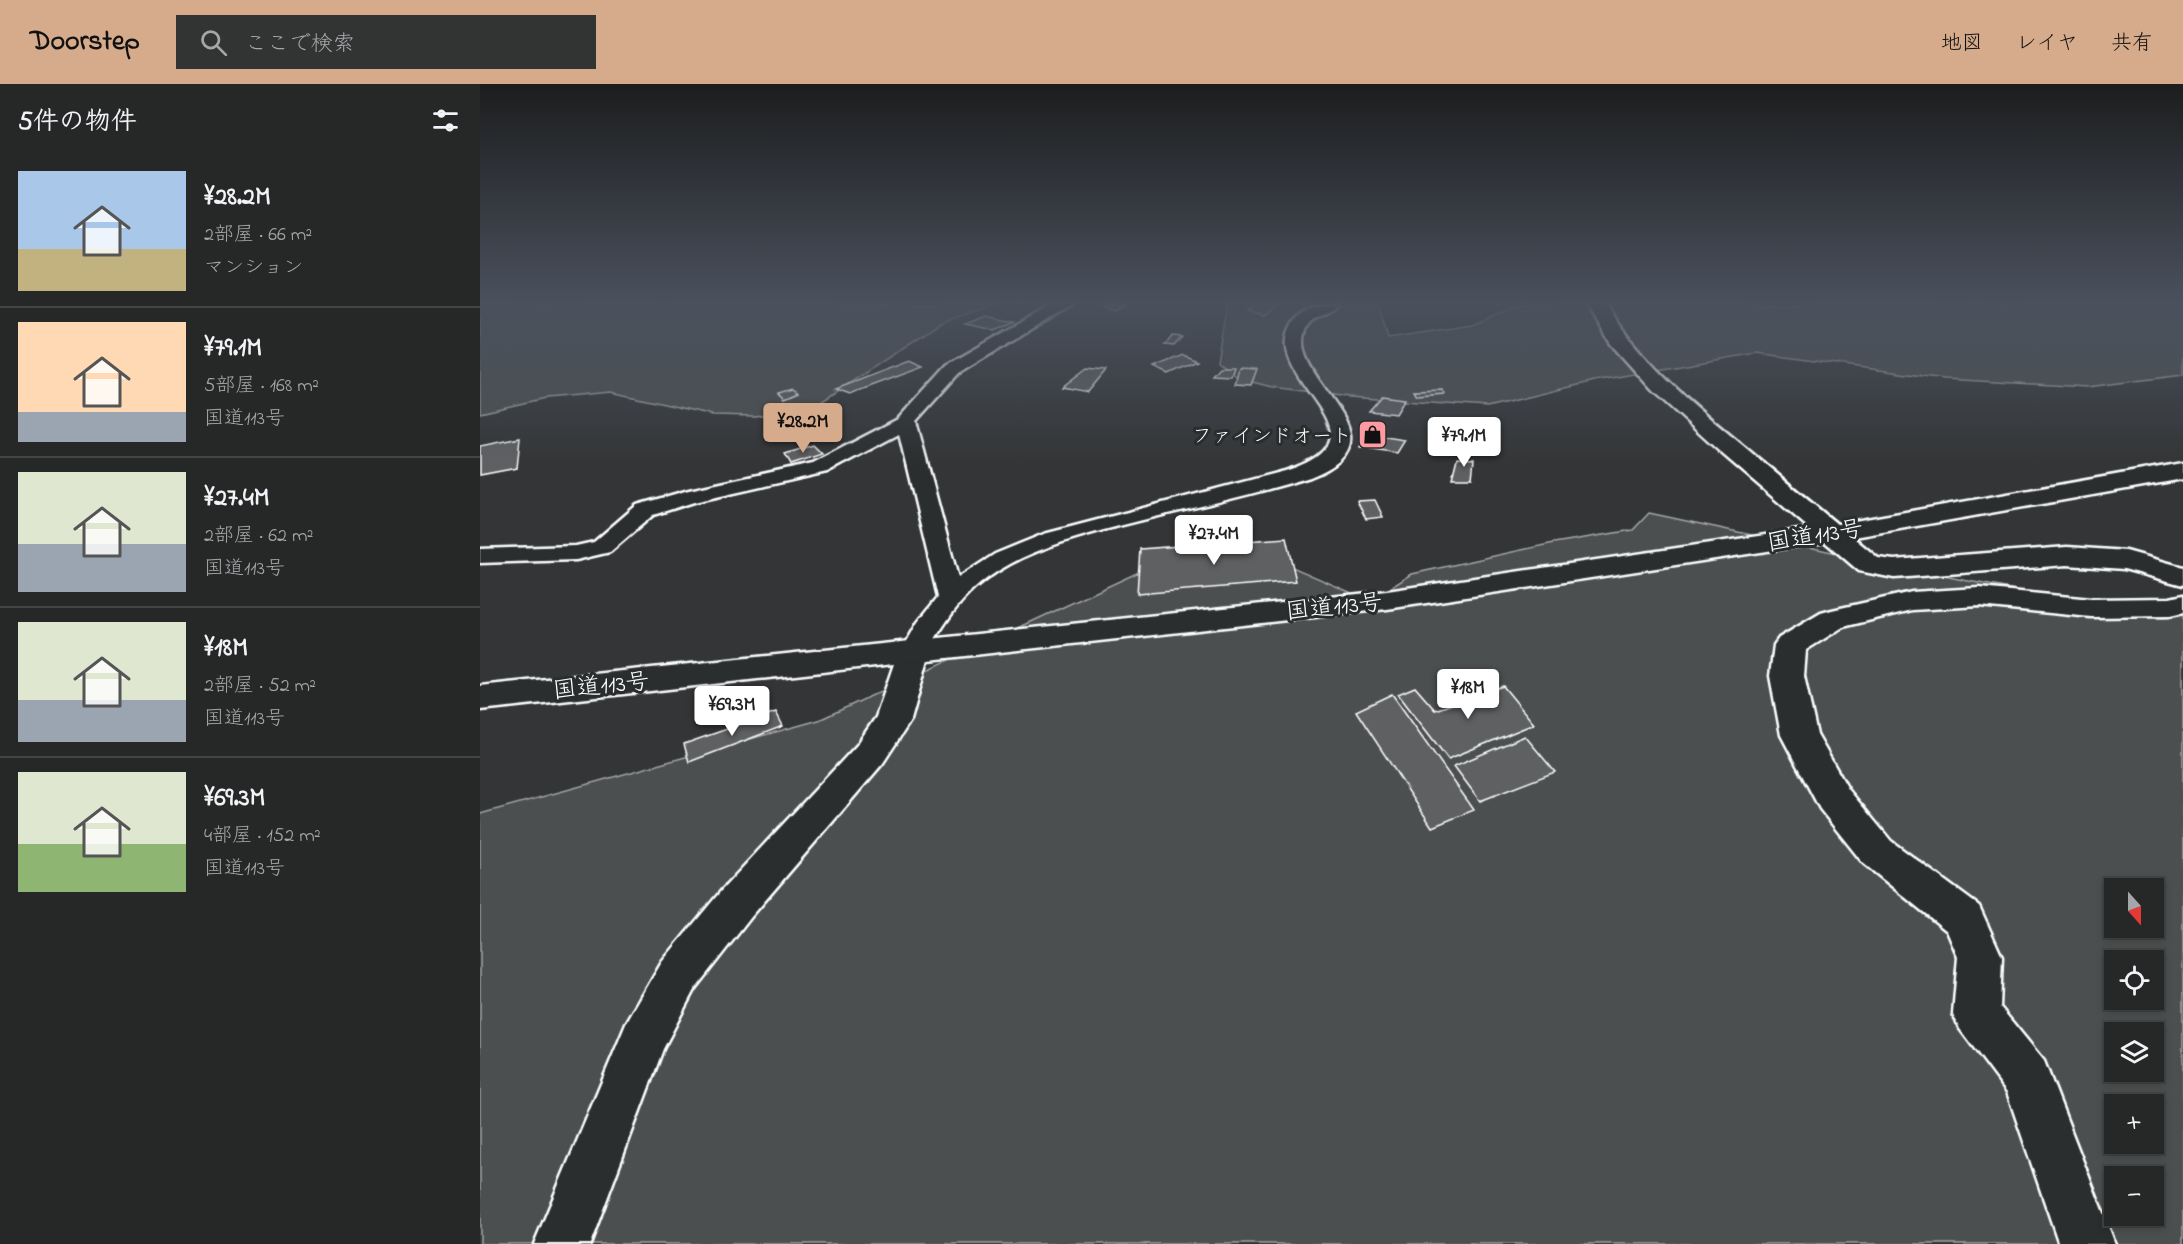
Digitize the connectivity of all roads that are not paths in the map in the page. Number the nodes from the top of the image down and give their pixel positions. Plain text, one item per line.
1 (972, 358) edge
2 (1297, 358) edge
3 (1634, 358) edge
4 (907, 422) junction
5 (2183, 471) edge
6 (1832, 533) junction
7 (480, 556) edge
8 (2183, 576) edge
9 (951, 598) junction
10 (2183, 604) edge
11 (914, 652) junction
12 (480, 698) edge
13 (562, 1244) edge
14 (2087, 1244) edge

1 - 4 street
2 - 9 street
3 - 6 main road
4 - 7 street
4 - 9 street
5 - 6 main road, 国道113号
6 - 8 main road
6 - 11 main road, 国道113号
9 - 11 street
10 - 14 main road
11 - 12 main road, 国道113号
11 - 13 main road

